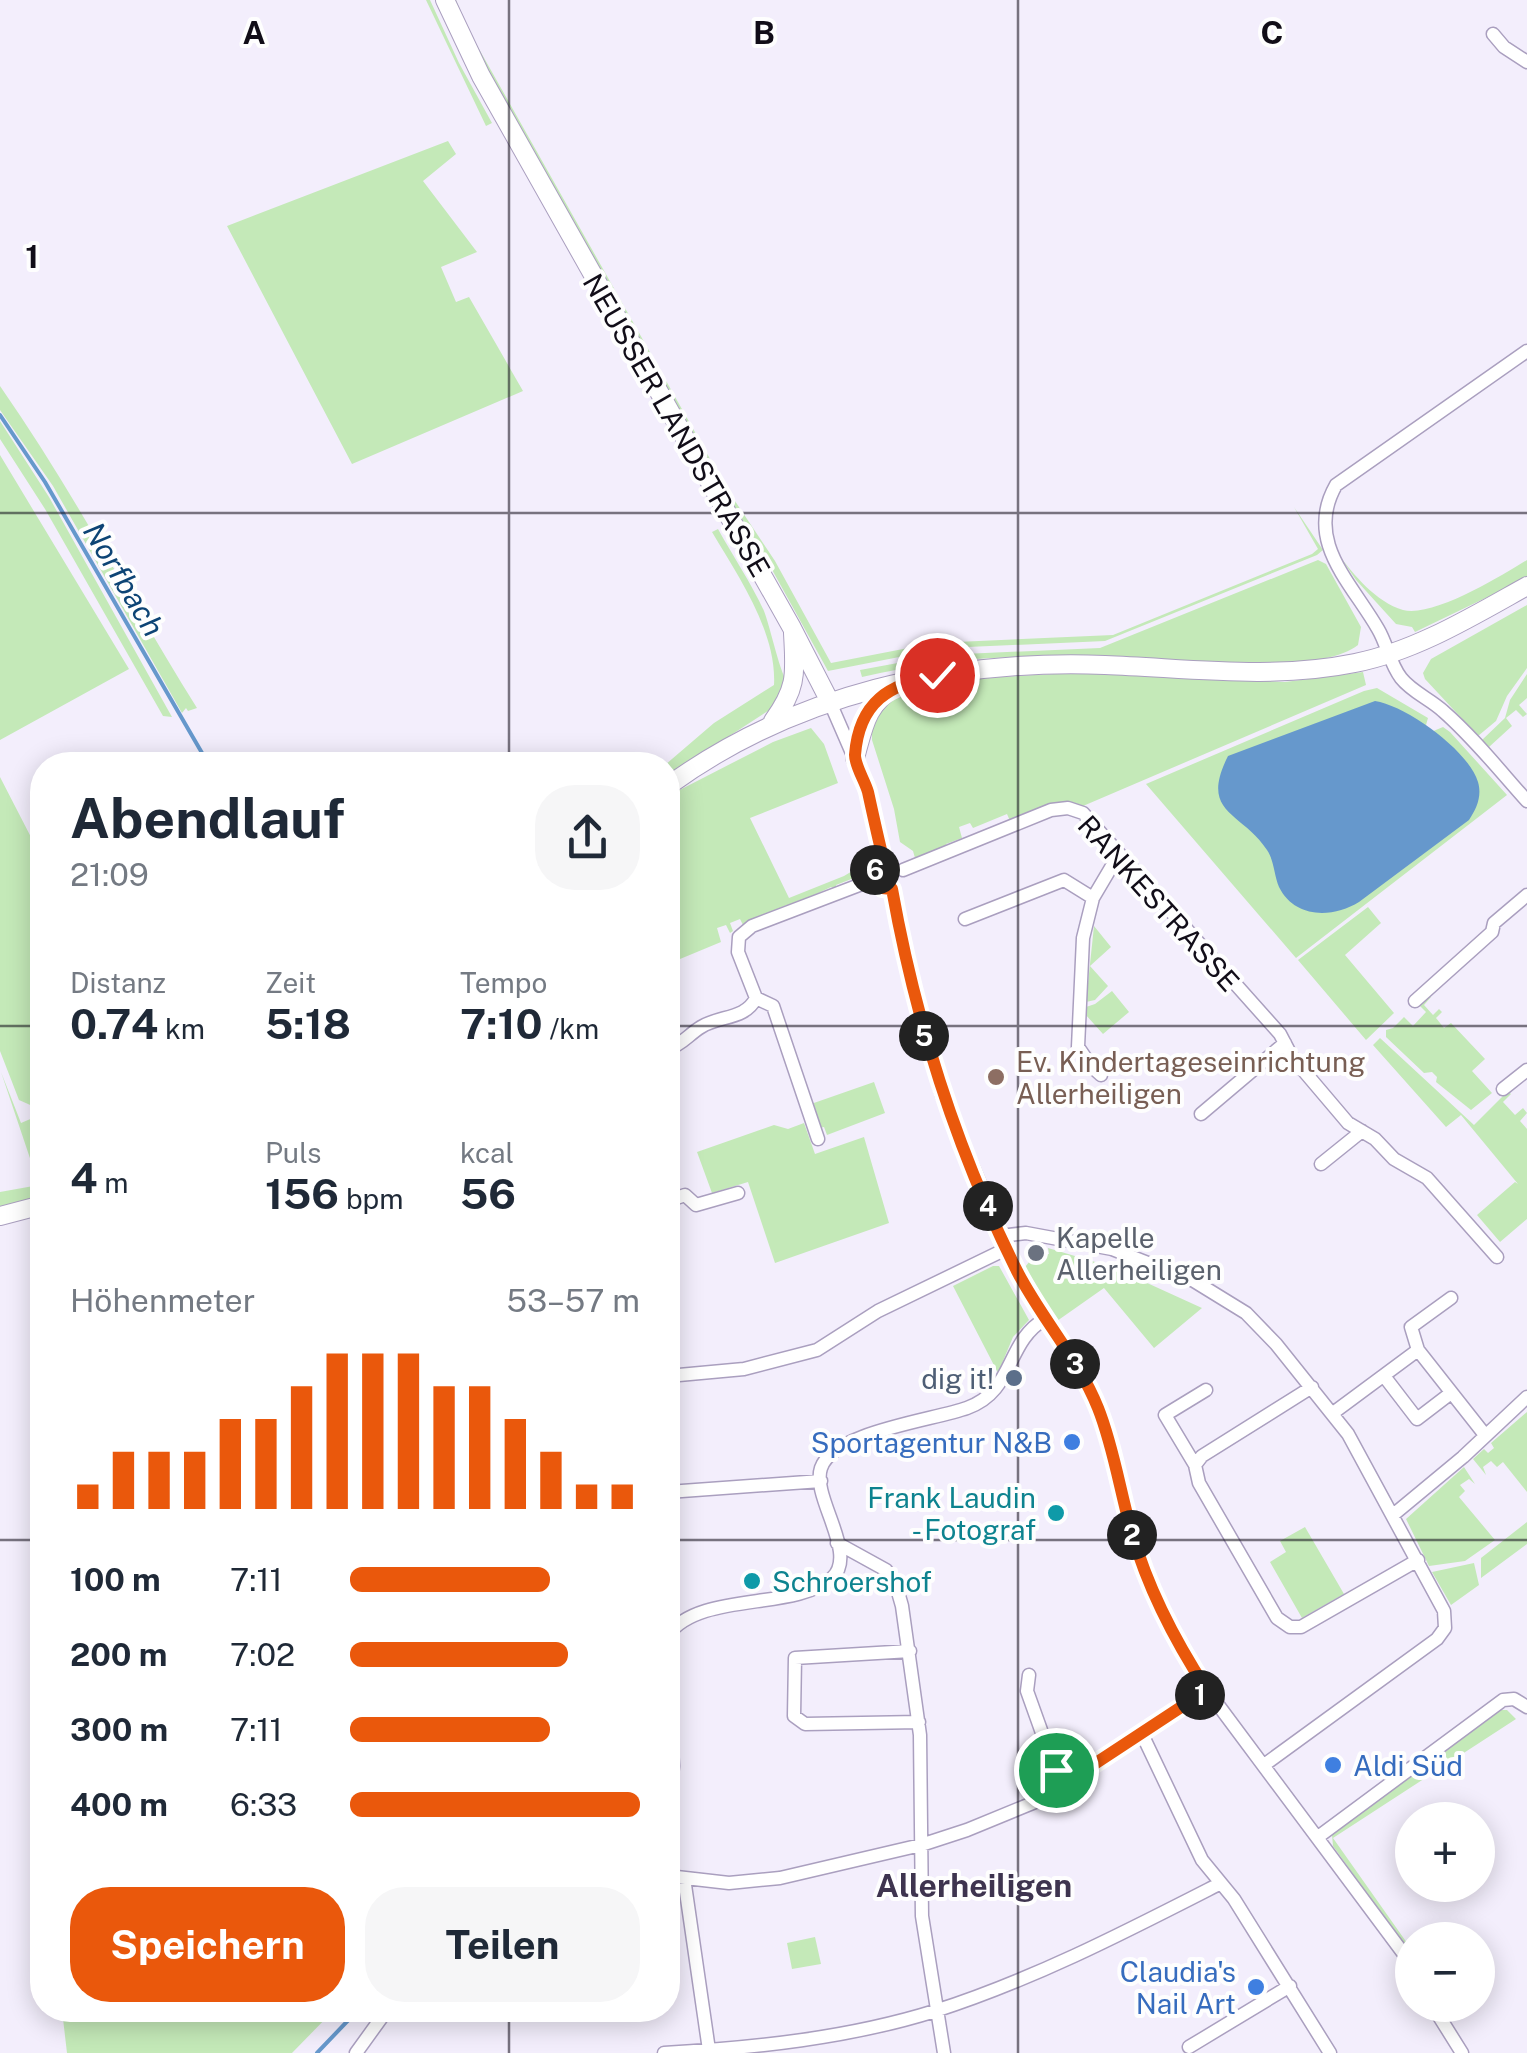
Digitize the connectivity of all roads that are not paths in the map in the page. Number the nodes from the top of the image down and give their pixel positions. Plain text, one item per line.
1 (444, 0) edge
2 (1493, 34) dead end
3 (1527, 62) edge
4 (1527, 350) edge
5 (1527, 586) edge
6 (792, 628) junction
7 (1390, 653) junction
8 (905, 681) junction
9 (829, 700) junction
10 (770, 725) junction
11 (854, 758) junction
12 (680, 778) edge
13 (1527, 801) edge
14 (1119, 854) junction
15 (884, 862) junction
16 (903, 870) junction
17 (875, 880) junction
18 (892, 889) junction
19 (1527, 895) edge
20 (1093, 898) junction
21 (966, 919) dead end
22 (756, 998) junction
23 (1415, 1000) dead end
24 (1285, 1043) junction
25 (680, 1044) edge
26 (1527, 1070) edge
27 (1101, 1075) dead end
28 (1503, 1089) dead end
29 (1201, 1114) dead end
30 (1362, 1132) junction
31 (818, 1140) dead end
32 (1322, 1164) dead end
33 (738, 1193) dead end
34 (680, 1197) edge
35 (30, 1209) edge
36 (0, 1216) edge
37 (1003, 1242) junction
38 (1497, 1257) dead end
39 (1451, 1298) dead end
40 (1045, 1319) junction
41 (1418, 1350) junction
42 (680, 1375) edge
43 (1384, 1376) junction
44 (1312, 1387) junction
45 (1206, 1390) dead end
46 (1451, 1393) junction
47 (1527, 1397) edge
48 (1333, 1413) junction
49 (1485, 1436) junction
50 (1195, 1465) junction
51 (820, 1481) junction
52 (680, 1491) edge
53 (1393, 1514) junction
54 (837, 1543) junction
55 (1418, 1560) junction
56 (680, 1626) edge
57 (910, 1651) junction
58 (1029, 1675) dead end
59 (1207, 1690) junction
60 (1527, 1707) edge
61 (919, 1722) junction
62 (1142, 1734) junction
63 (1264, 1765) junction
64 (1061, 1786) junction
65 (1318, 1837) junction
66 (921, 1845) junction
67 (680, 1878) edge
68 (684, 1878) junction
69 (1221, 1884) junction
70 (1395, 1943) edge
71 (1290, 1986) junction
72 (935, 2011) junction
73 (378, 2022) edge
74 (1443, 2022) edge
75 (1189, 2046) dead end
76 (702, 2052) edge
77 (356, 2053) edge
78 (664, 2053) edge
79 (944, 2053) edge
80 (1330, 2053) edge
81 (1462, 2053) edge

1 - 6 main road, NEUSSER LANDSTRASSE
2 - 3 street
4 - 7 street
5 - 7 main road
6 - 9 main road, NEUSSER LANDSTRASSE
6 - 10 main road
7 - 8 main road
7 - 13 street
8 - 9 main road
8 - 11 main road
9 - 10 main road
9 - 11 street, NEUSSER LANDSTRASSE
10 - 12 main road
11 - 15 street, NEUSSER LANDSTRASSE
14 - 16 street, RANKESTRASSE
14 - 20 street
14 - 24 street, RANKESTRASSE
15 - 16 street
15 - 17 street
16 - 18 street
17 - 18 street
17 - 22 street
18 - 37 street
19 - 23 street
20 - 21 street
20 - 27 street
22 - 25 street
22 - 31 street
24 - 29 street
24 - 30 street, RANKESTRASSE
26 - 28 street
30 - 32 street
30 - 38 street, RANKESTRASSE
33 - 34 street
35 - 36 main road
37 - 40 street
37 - 42 street
37 - 44 street
39 - 41 street
40 - 51 street
40 - 59 street
41 - 43 street
41 - 46 street
43 - 46 street
43 - 48 street
44 - 48 street
44 - 50 street
45 - 50 street
46 - 49 street
47 - 49 street
48 - 53 street
49 - 53 street
50 - 55 street
51 - 52 street
51 - 54 street
53 - 55 street
54 - 56 street
54 - 57 street
55 - 63 street
57 - 61 street
57 - 61 street
58 - 64 street
59 - 62 street
59 - 63 street
60 - 65 street
61 - 66 street
62 - 64 street
62 - 69 street
63 - 65 street
64 - 66 street
65 - 70 street
66 - 68 street
66 - 72 street
67 - 68 street
68 - 76 street
69 - 71 street
69 - 72 street
71 - 75 street
71 - 80 street
72 - 76 street
72 - 79 street
73 - 77 street
74 - 81 street
76 - 78 street

